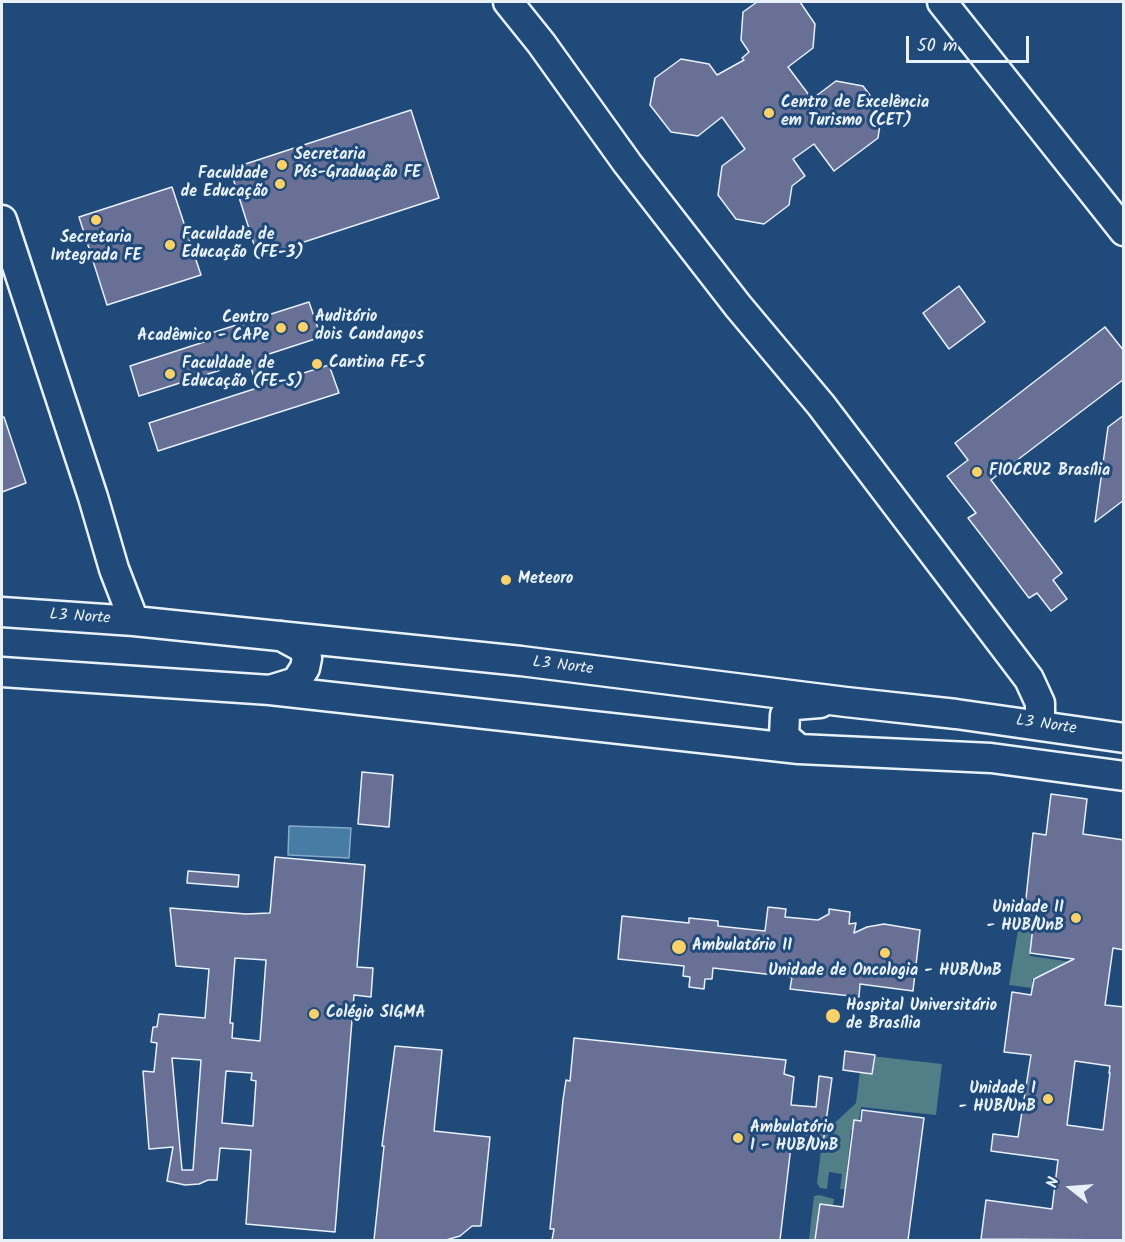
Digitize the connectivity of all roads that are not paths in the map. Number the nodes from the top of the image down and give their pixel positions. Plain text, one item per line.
1 (508, 2) edge
2 (942, 2) edge
3 (2, 220) edge
4 (1124, 231) edge
5 (2, 612) edge
6 (134, 621) junction
7 (281, 636) junction
8 (2, 672) edge
9 (270, 690) junction
10 (846, 702) junction
11 (1040, 725) junction
12 (1124, 738) edge
13 (799, 749) junction
14 (1124, 776) edge

1 - 11 main road
2 - 4 main road
3 - 6 main road
5 - 6 main road, L3 Norte
6 - 7 main road, L3 Norte
7 - 9 main road
7 - 10 main road, L3 Norte
8 - 9 main road
9 - 13 main road
10 - 11 main road, L3 Norte
10 - 13 main road
11 - 12 main road, L3 Norte
13 - 14 main road

